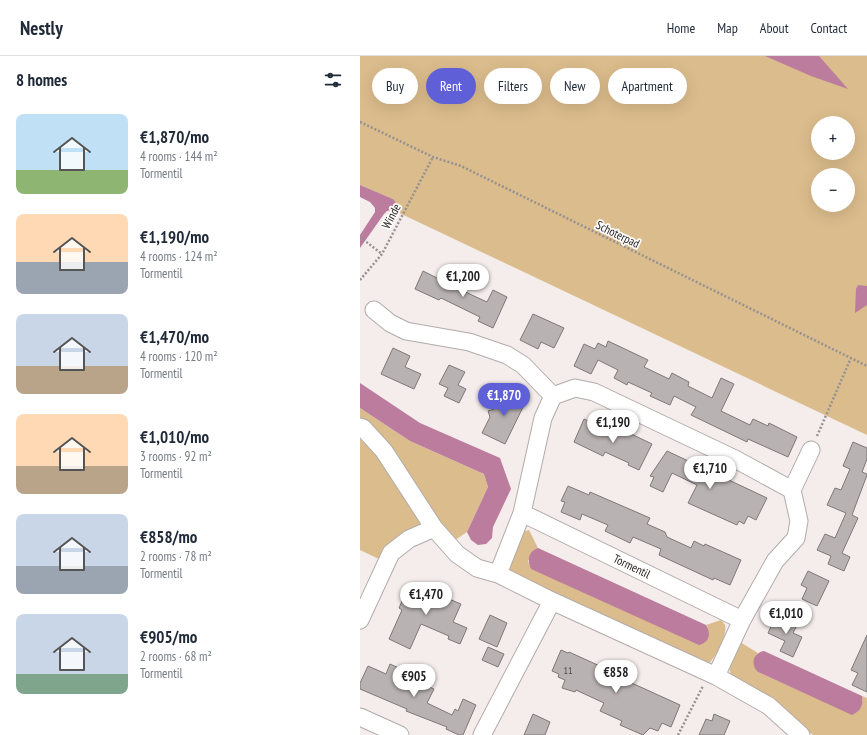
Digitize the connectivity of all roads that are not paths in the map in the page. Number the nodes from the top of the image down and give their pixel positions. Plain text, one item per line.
1 (374, 310) dead end
2 (553, 396) junction
3 (360, 427) edge
4 (811, 450) road end
5 (792, 490) junction
6 (522, 513) junction
7 (434, 528) junction
8 (498, 574) junction
9 (552, 601) junction
10 (360, 620) edge
11 (742, 620) junction
12 (713, 674) junction
13 (360, 717) edge
14 (400, 735) edge
15 (482, 735) edge
16 (801, 735) edge

1 - 2 street
2 - 5 street
2 - 6 street
3 - 7 street
4 - 5 street
5 - 11 street
6 - 8 street
6 - 11 street, Tormentil
7 - 8 street
7 - 10 street
8 - 9 street
9 - 12 street
9 - 15 street
11 - 12 street
12 - 16 street
13 - 14 street

